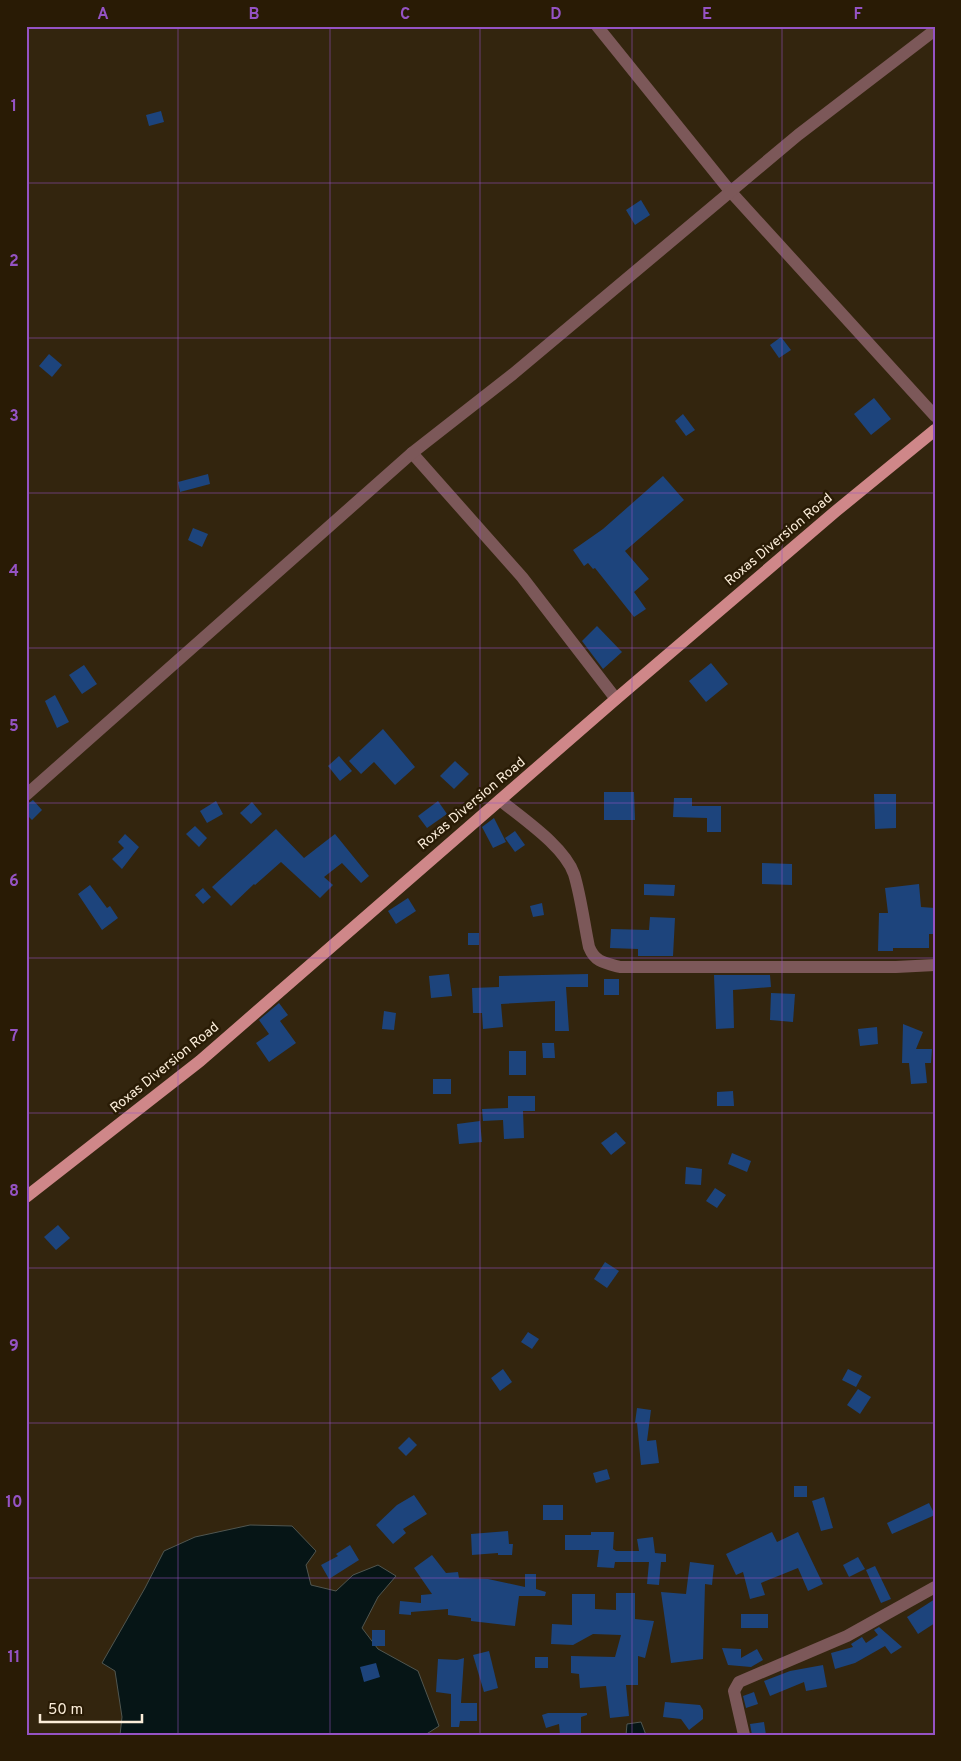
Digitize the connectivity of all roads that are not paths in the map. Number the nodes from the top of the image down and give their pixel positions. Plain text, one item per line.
1 (596, 26) edge
2 (935, 30) edge
3 (730, 191) junction
4 (935, 416) edge
5 (935, 430) edge
6 (412, 452) junction
7 (616, 699) junction
8 (26, 795) edge
9 (500, 800) junction
10 (935, 965) edge
11 (26, 1198) edge
12 (935, 1587) edge
13 (744, 1735) edge

1 - 3 street
2 - 3 street
3 - 4 street
3 - 6 street
5 - 7 main road, Roxas Diversion Road
6 - 7 street
6 - 8 street
7 - 9 main road, Roxas Diversion Road
9 - 10 street
9 - 11 main road, Roxas Diversion Road
12 - 13 street

